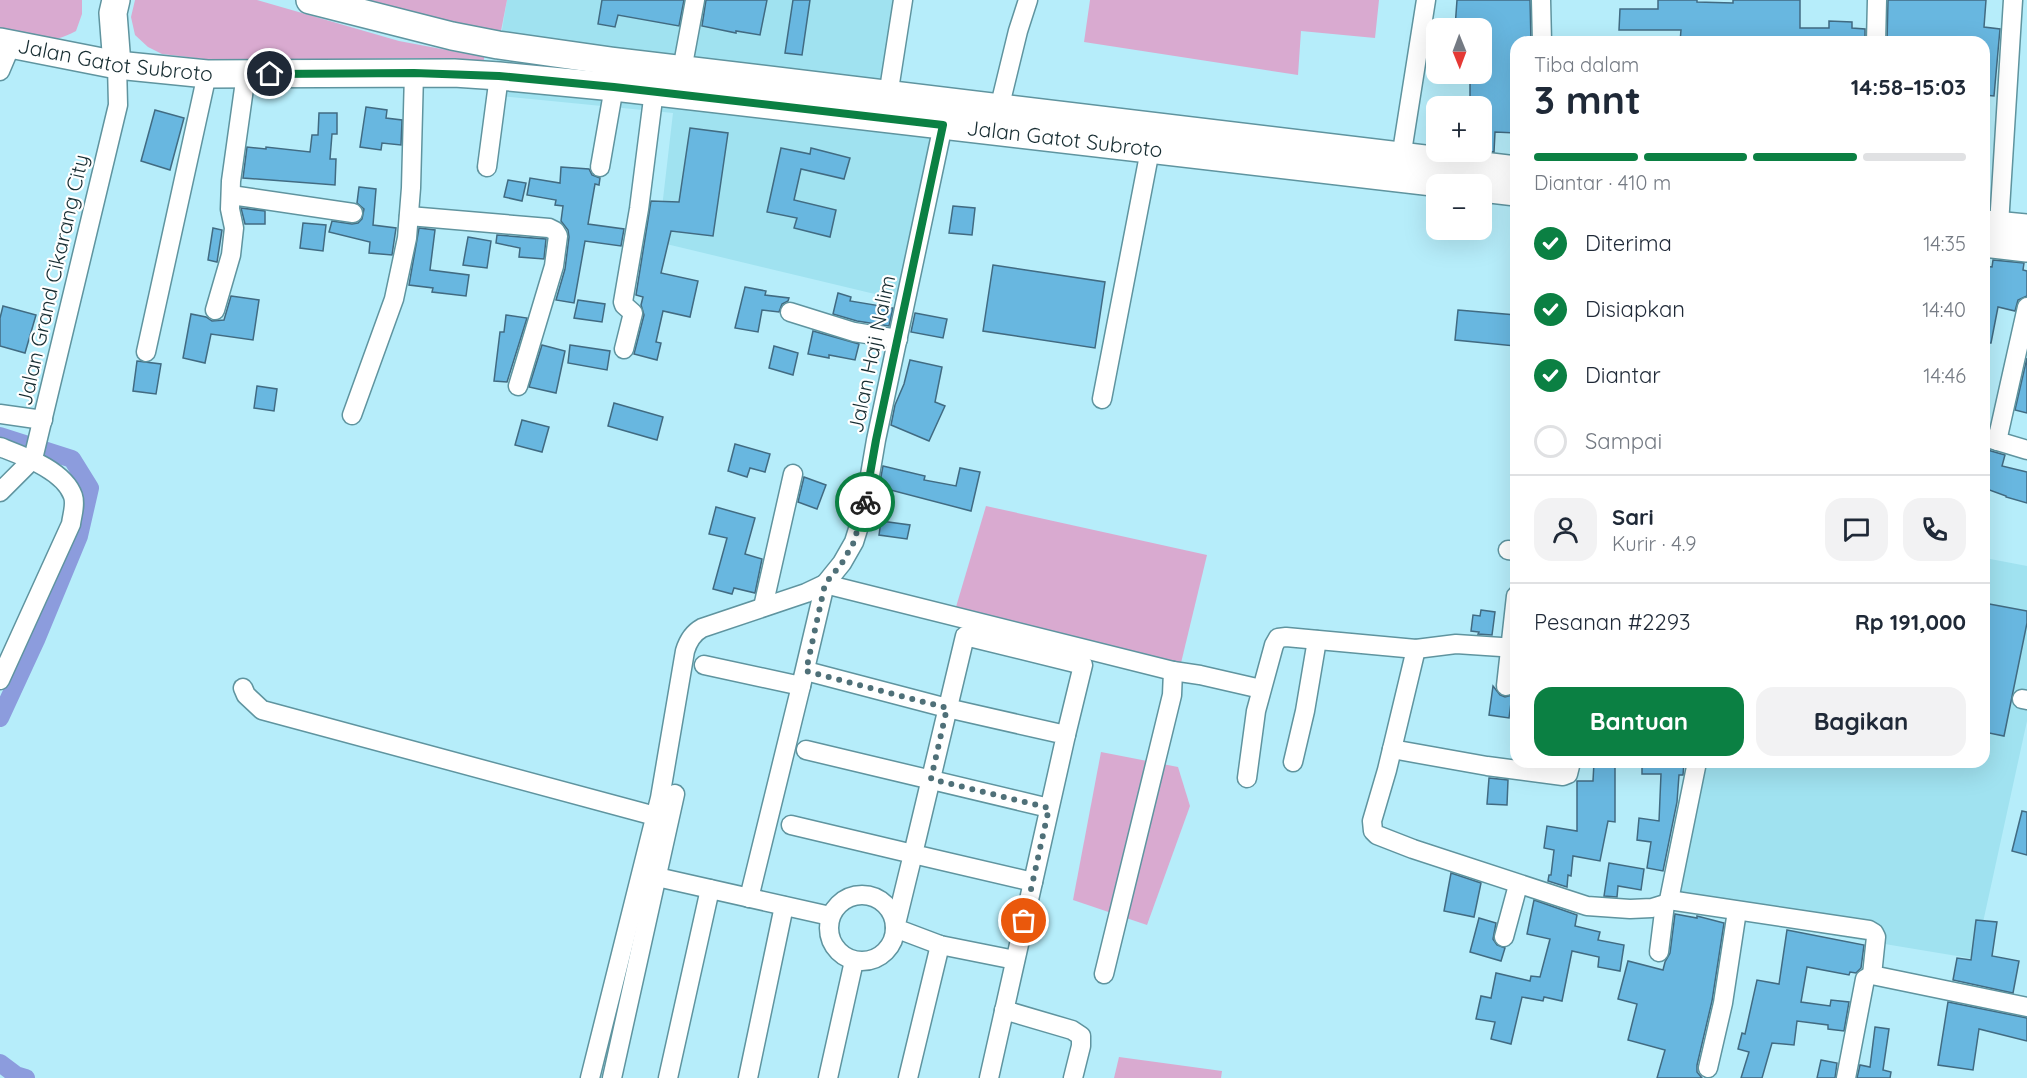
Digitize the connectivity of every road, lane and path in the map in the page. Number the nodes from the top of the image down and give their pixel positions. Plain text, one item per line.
1 (116, 0) edge
2 (310, 0) edge
3 (695, 0) edge
4 (903, 0) edge
5 (1028, 0) edge
6 (1426, 0) edge
7 (1541, 0) edge
8 (1877, 0) edge
9 (2013, 0) edge
10 (1542, 36) edge
11 (1876, 36) edge
12 (6, 43) edge
13 (117, 65) junction
14 (682, 70) junction
15 (0, 71) edge
16 (414, 73) junction
17 (207, 74) junction
18 (246, 74) junction
19 (499, 76) junction
20 (614, 87) junction
21 (654, 92) junction
22 (888, 96) junction
23 (999, 109) junction
24 (943, 125) junction
25 (1150, 150) junction
26 (1401, 158) junction
27 (487, 166) dead end
28 (600, 167) dead end
29 (1510, 169) edge
30 (1426, 181) edge
31 (1492, 189) edge
32 (1510, 191) edge
33 (231, 195) junction
34 (353, 213) dead end
35 (409, 216) junction
36 (1990, 221) edge
37 (2027, 228) edge
38 (1990, 231) edge
39 (1990, 231) edge
40 (2027, 248) edge
41 (2027, 308) edge
42 (215, 310) dead end
43 (790, 312) dead end
44 (898, 339) junction
45 (624, 349) dead end
46 (146, 352) dead end
47 (518, 386) dead end
48 (1102, 399) dead end
49 (0, 414) edge
50 (352, 415) dead end
51 (42, 424) junction
52 (1991, 439) edge
53 (0, 447) edge
54 (2027, 450) edge
55 (34, 456) junction
56 (793, 474) dead end
57 (0, 492) edge
58 (825, 584) junction
59 (763, 607) junction
60 (1317, 640) junction
61 (1510, 648) edge
62 (1416, 649) junction
63 (1510, 664) edge
64 (704, 665) dead end
65 (1173, 671) junction
66 (804, 679) junction
67 (0, 680) edge
68 (1506, 686) dead end
69 (243, 688) dead end
70 (1262, 689) junction
71 (947, 708) junction
72 (1066, 735) junction
73 (1392, 749) junction
74 (806, 750) dead end
75 (1293, 762) dead end
76 (1570, 768) edge
77 (1696, 768) edge
78 (1247, 778) dead end
79 (931, 779) junction
80 (675, 794) dead end
81 (1049, 808) junction
82 (655, 816) junction
83 (790, 825) dead end
84 (913, 854) junction
85 (657, 877) junction
86 (1033, 882) junction
87 (1518, 885) junction
88 (710, 889) junction
89 (749, 898) junction
90 (1667, 902) junction
91 (784, 906) junction
92 (1737, 911) junction
93 (830, 916) junction
94 (895, 928) junction
95 (1504, 936) dead end
96 (940, 945) junction
97 (1659, 952) dead end
98 (1015, 960) junction
99 (854, 961) junction
100 (1104, 974) dead end
101 (1872, 975) junction
102 (2027, 1007) edge
103 (1004, 1010) junction
104 (1707, 1068) dead end
105 (590, 1078) edge
106 (612, 1078) edge
107 (668, 1078) edge
108 (748, 1078) edge
109 (828, 1078) edge
110 (908, 1078) edge
111 (989, 1078) edge
112 (1073, 1078) edge
113 (1845, 1078) edge

1 - 13 highway
2 - 14 highway, Jalan Gatot Subroto
3 - 14 street
4 - 22 street
5 - 23 street
6 - 26 street
7 - 10 street
8 - 11 street
9 - 36 street
12 - 13 highway, Jalan Gatot Subroto
12 - 15 street
13 - 17 highway, Jalan Gatot Subroto
13 - 51 street, Jalan Grand Cikarang City
14 - 22 highway, Jalan Gatot Subroto
16 - 18 highway, Jalan Gatot Subroto
16 - 19 highway, Jalan Gatot Subroto
16 - 35 street
17 - 18 highway, Jalan Gatot Subroto
17 - 46 street
18 - 33 street
19 - 20 highway, Jalan Gatot Subroto
19 - 27 street
20 - 21 highway, Jalan Gatot Subroto
20 - 28 street
21 - 24 highway, Jalan Gatot Subroto
21 - 45 street
22 - 23 highway, Jalan Gatot Subroto
23 - 26 highway, Jalan Gatot Subroto
24 - 25 highway, Jalan Gatot Subroto
24 - 44 street, Jalan Haji Nalim
25 - 30 highway, Jalan Gatot Subroto
25 - 48 street
26 - 29 highway, Jalan Gatot Subroto
31 - 32 highway
33 - 34 street
33 - 42 street
35 - 47 street
35 - 50 street
37 - 38 highway
39 - 40 highway
41 - 52 street
43 - 44 street
44 - 58 street, Jalan Haji Nalim
49 - 51 street
51 - 55 street, Jalan Grand Cikarang City
52 - 54 street
53 - 55 street
55 - 57 street
55 - 67 street
56 - 59 street
58 - 59 street
58 - 65 street
58 - 66 street
59 - 82 street
60 - 62 street
60 - 70 street
60 - 75 street
61 - 62 street
62 - 73 street
63 - 68 street
64 - 66 street
65 - 70 street
65 - 100 street
66 - 71 street
66 - 89 street
69 - 82 street
70 - 78 street
71 - 72 street
71 - 72 street
71 - 79 street
72 - 81 street
73 - 76 street
73 - 87 street
74 - 79 street
77 - 90 street
79 - 81 street
79 - 84 street
80 - 85 street
81 - 86 street
82 - 105 street
83 - 84 street
84 - 86 street
84 - 94 street
85 - 88 street
85 - 106 street
86 - 98 street
87 - 90 street
87 - 95 street
88 - 89 street
88 - 107 street
89 - 91 street
90 - 92 street
90 - 97 street
91 - 93 street
91 - 108 street
92 - 101 street
92 - 104 street
93 - 94 street
93 - 99 street
94 - 96 street
94 - 99 street
96 - 98 street
96 - 110 street
98 - 103 street
99 - 109 street
101 - 102 street
101 - 113 street
103 - 111 street
103 - 112 street

